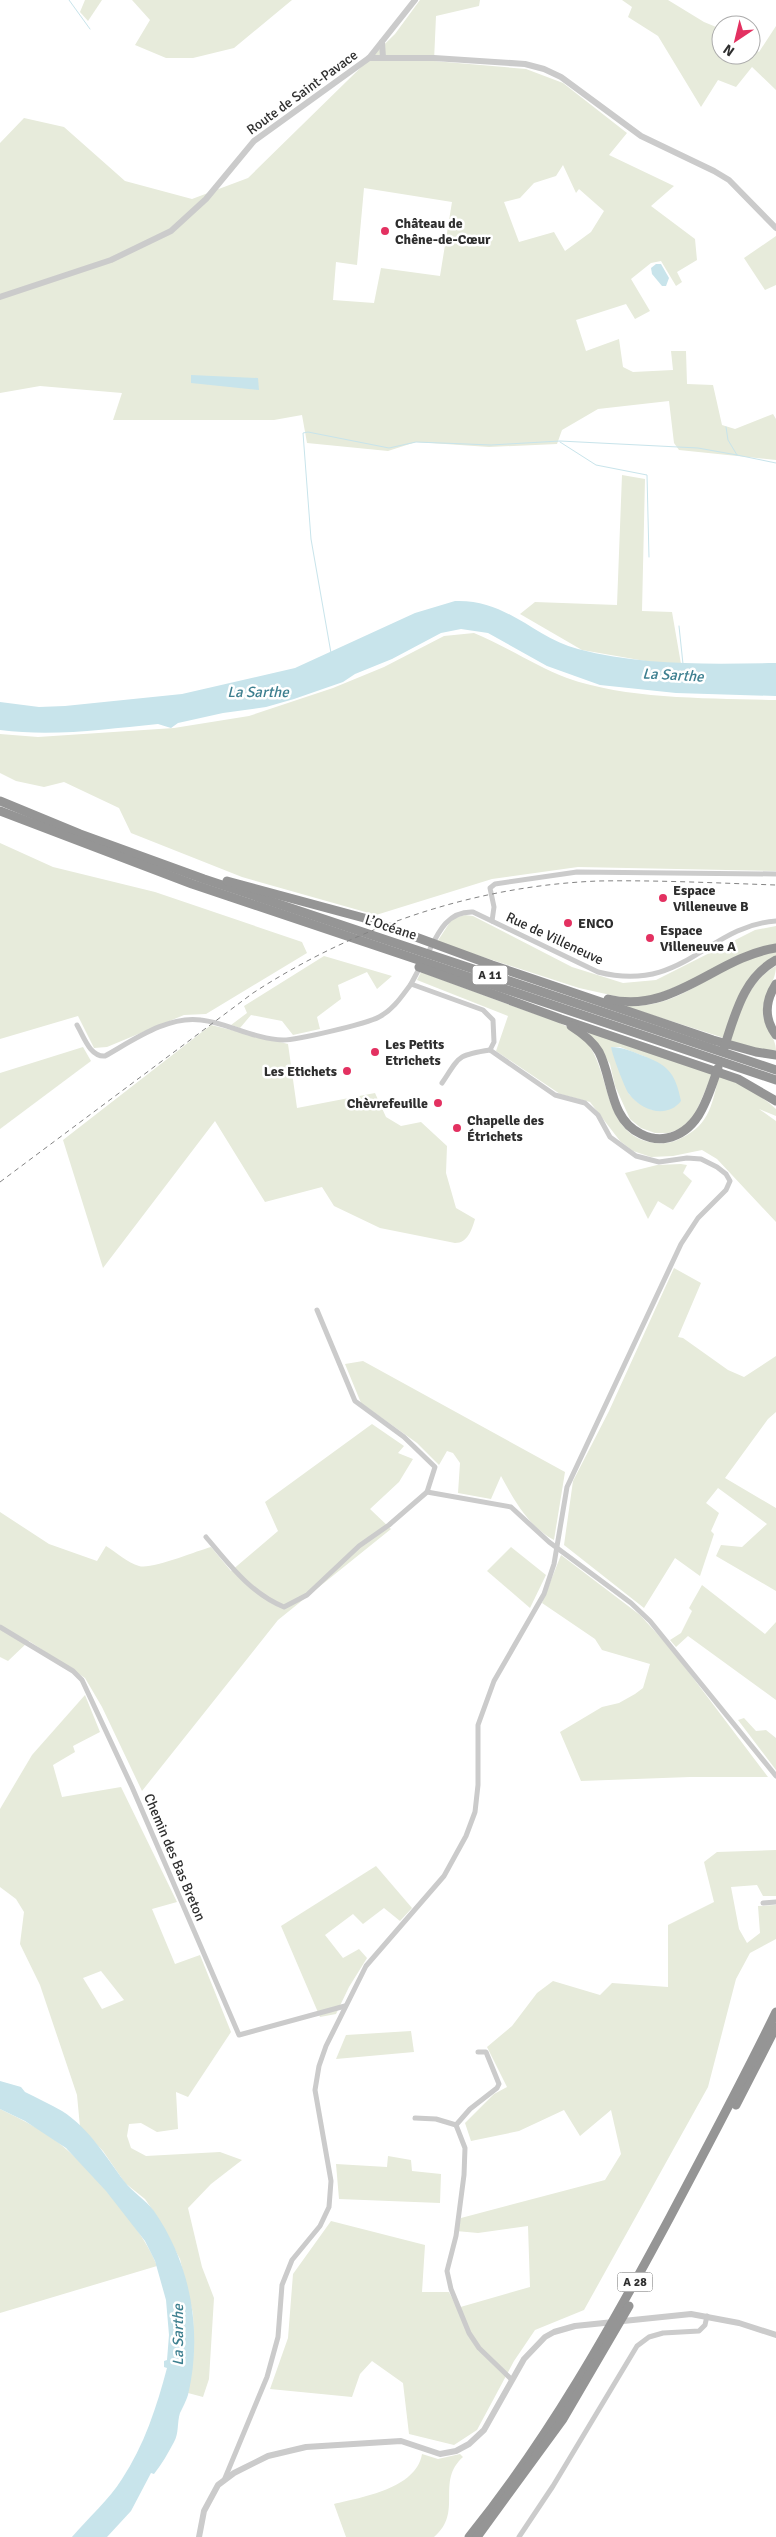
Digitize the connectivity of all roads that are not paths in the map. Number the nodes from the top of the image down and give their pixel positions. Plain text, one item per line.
1 (415, 0) edge
2 (382, 42) junction
3 (369, 58) junction
4 (383, 58) junction
5 (776, 228) edge
6 (0, 297) edge
7 (0, 801) edge
8 (0, 811) edge
9 (776, 874) edge
10 (204, 880) junction
11 (492, 921) junction
12 (776, 921) edge
13 (776, 948) edge
14 (400, 954) junction
15 (776, 960) edge
16 (412, 981) junction
17 (543, 982) junction
18 (776, 984) edge
19 (561, 1019) junction
20 (77, 1026) dead end
21 (776, 1035) edge
22 (490, 1050) junction
23 (776, 1055) edge
24 (776, 1070) edge
25 (776, 1080) edge
26 (442, 1083) dead end
27 (776, 1101) edge
28 (316, 1310) dead end
29 (427, 1492) junction
30 (206, 1537) dead end
31 (557, 1548) junction
32 (0, 1627) edge
33 (776, 1776) edge
34 (776, 1902) edge
35 (763, 1903) dead end
36 (345, 2006) junction
37 (776, 2012) edge
38 (776, 2027) edge
39 (478, 2052) dead end
40 (415, 2118) dead end
41 (456, 2125) junction
42 (707, 2315) junction
43 (774, 2333) edge
44 (510, 2379) junction
45 (226, 2478) junction
46 (199, 2537) edge
47 (469, 2537) edge
48 (477, 2537) edge
49 (519, 2537) edge

1 - 2 street, Route de Saint-Pavace
2 - 3 street, Route de Saint-Pavace
2 - 4 street
3 - 4 street
3 - 6 street, Route de Saint-Pavace
4 - 5 street
7 - 10 highway, L’Océane / A 11
8 - 14 highway, L’Océane / A 11
9 - 11 street, Rue de Villeneuve
10 - 17 highway
10 - 24 highway, L’Océane / A 11
11 - 12 street, Rue de Villeneuve
11 - 16 street, Rue de Villeneuve
13 - 17 highway
14 - 19 highway
14 - 25 highway, L’Océane / A 11
15 - 19 highway
16 - 20 street, Rue de Villeneuve
16 - 22 street
17 - 23 highway
18 - 21 highway
19 - 27 highway
22 - 26 street
22 - 31 street
28 - 29 street
29 - 30 street
29 - 31 street
31 - 33 street
31 - 36 street
32 - 36 street, Chemin des Bas Breton
34 - 35 street
36 - 45 street
37 - 47 highway, A 28
38 - 48 highway, A 28
39 - 41 street
40 - 41 street
41 - 44 street
42 - 43 street
42 - 44 street
42 - 49 street
44 - 45 street
45 - 46 street

